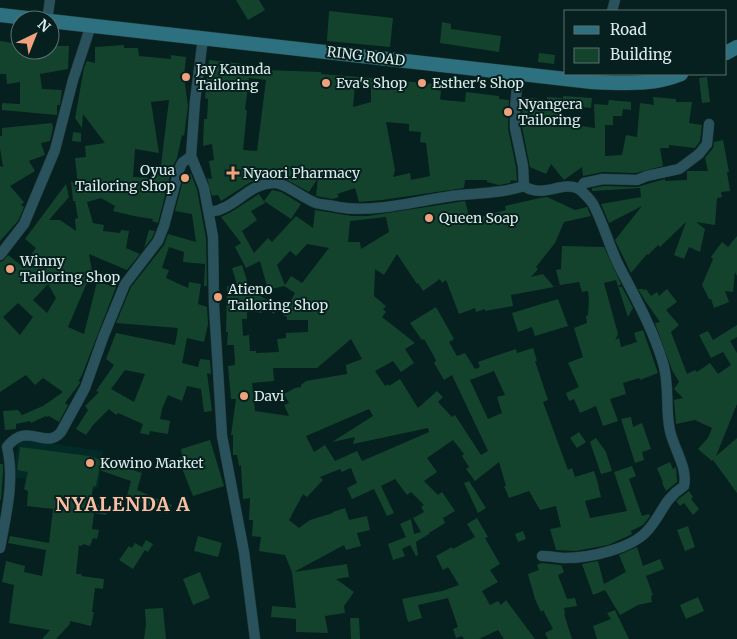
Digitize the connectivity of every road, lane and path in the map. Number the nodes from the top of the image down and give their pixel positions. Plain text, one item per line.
1 (60, 21) edge
2 (91, 25) junction
3 (203, 38) junction
4 (518, 74) junction
5 (678, 75) edge
6 (593, 78) edge
7 (708, 124) dead end
8 (191, 156) junction
9 (524, 186) junction
10 (580, 190) junction
11 (210, 212) junction
12 (0, 255) edge
13 (4, 446) edge
14 (0, 548) edge
15 (542, 556) dead end
16 (255, 639) edge

1 - 2 main road, RING ROAD
2 - 3 main road, RING ROAD
2 - 12 street
3 - 4 main road, RING ROAD
3 - 8 street
4 - 6 main road, RING ROAD
4 - 9 street
5 - 6 main road, RING ROAD
7 - 10 street
8 - 11 street
8 - 13 street
9 - 10 street
9 - 11 street
10 - 15 street
11 - 16 street
13 - 14 street

